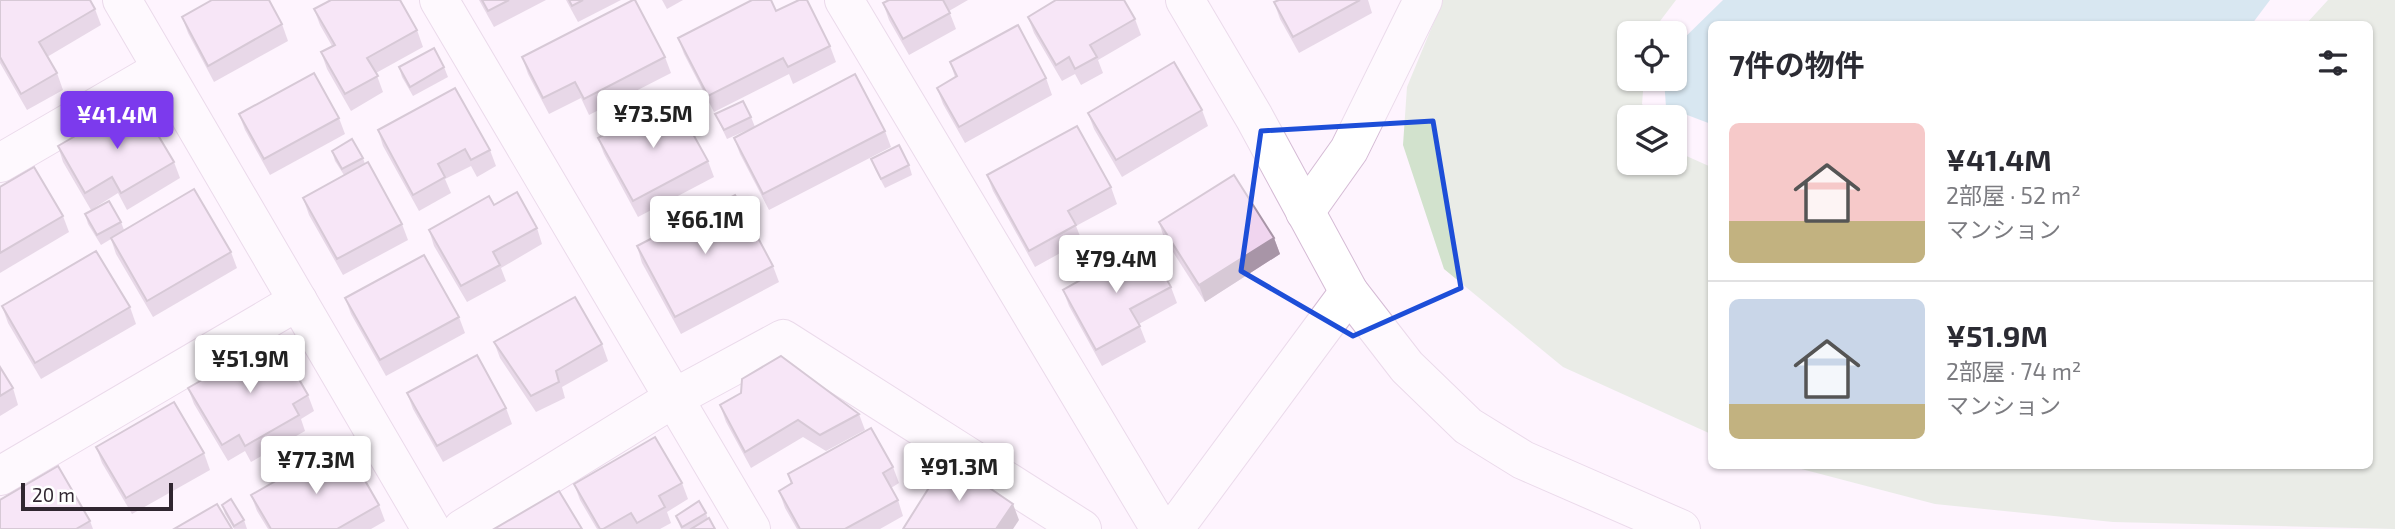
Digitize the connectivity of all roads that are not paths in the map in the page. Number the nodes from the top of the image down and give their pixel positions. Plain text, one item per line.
1 (122, 0) edge
2 (439, 0) edge
3 (844, 0) edge
4 (1185, 0) edge
5 (1423, 0) edge
6 (162, 69) junction
7 (0, 163) edge
8 (1305, 212) junction
9 (1349, 292) junction
10 (298, 301) junction
11 (674, 398) junction
12 (0, 476) edge
13 (431, 529) edge
14 (462, 529) edge
15 (751, 529) edge
16 (1082, 529) edge
17 (1160, 529) edge
18 (1174, 529) edge
19 (1681, 529) edge

1 - 6 street
2 - 11 street
3 - 17 street
4 - 8 street
5 - 8 street
6 - 7 street
6 - 10 street
8 - 9 street
9 - 18 street
9 - 19 street
10 - 12 street
10 - 13 street
11 - 14 street
11 - 15 street
11 - 16 street

